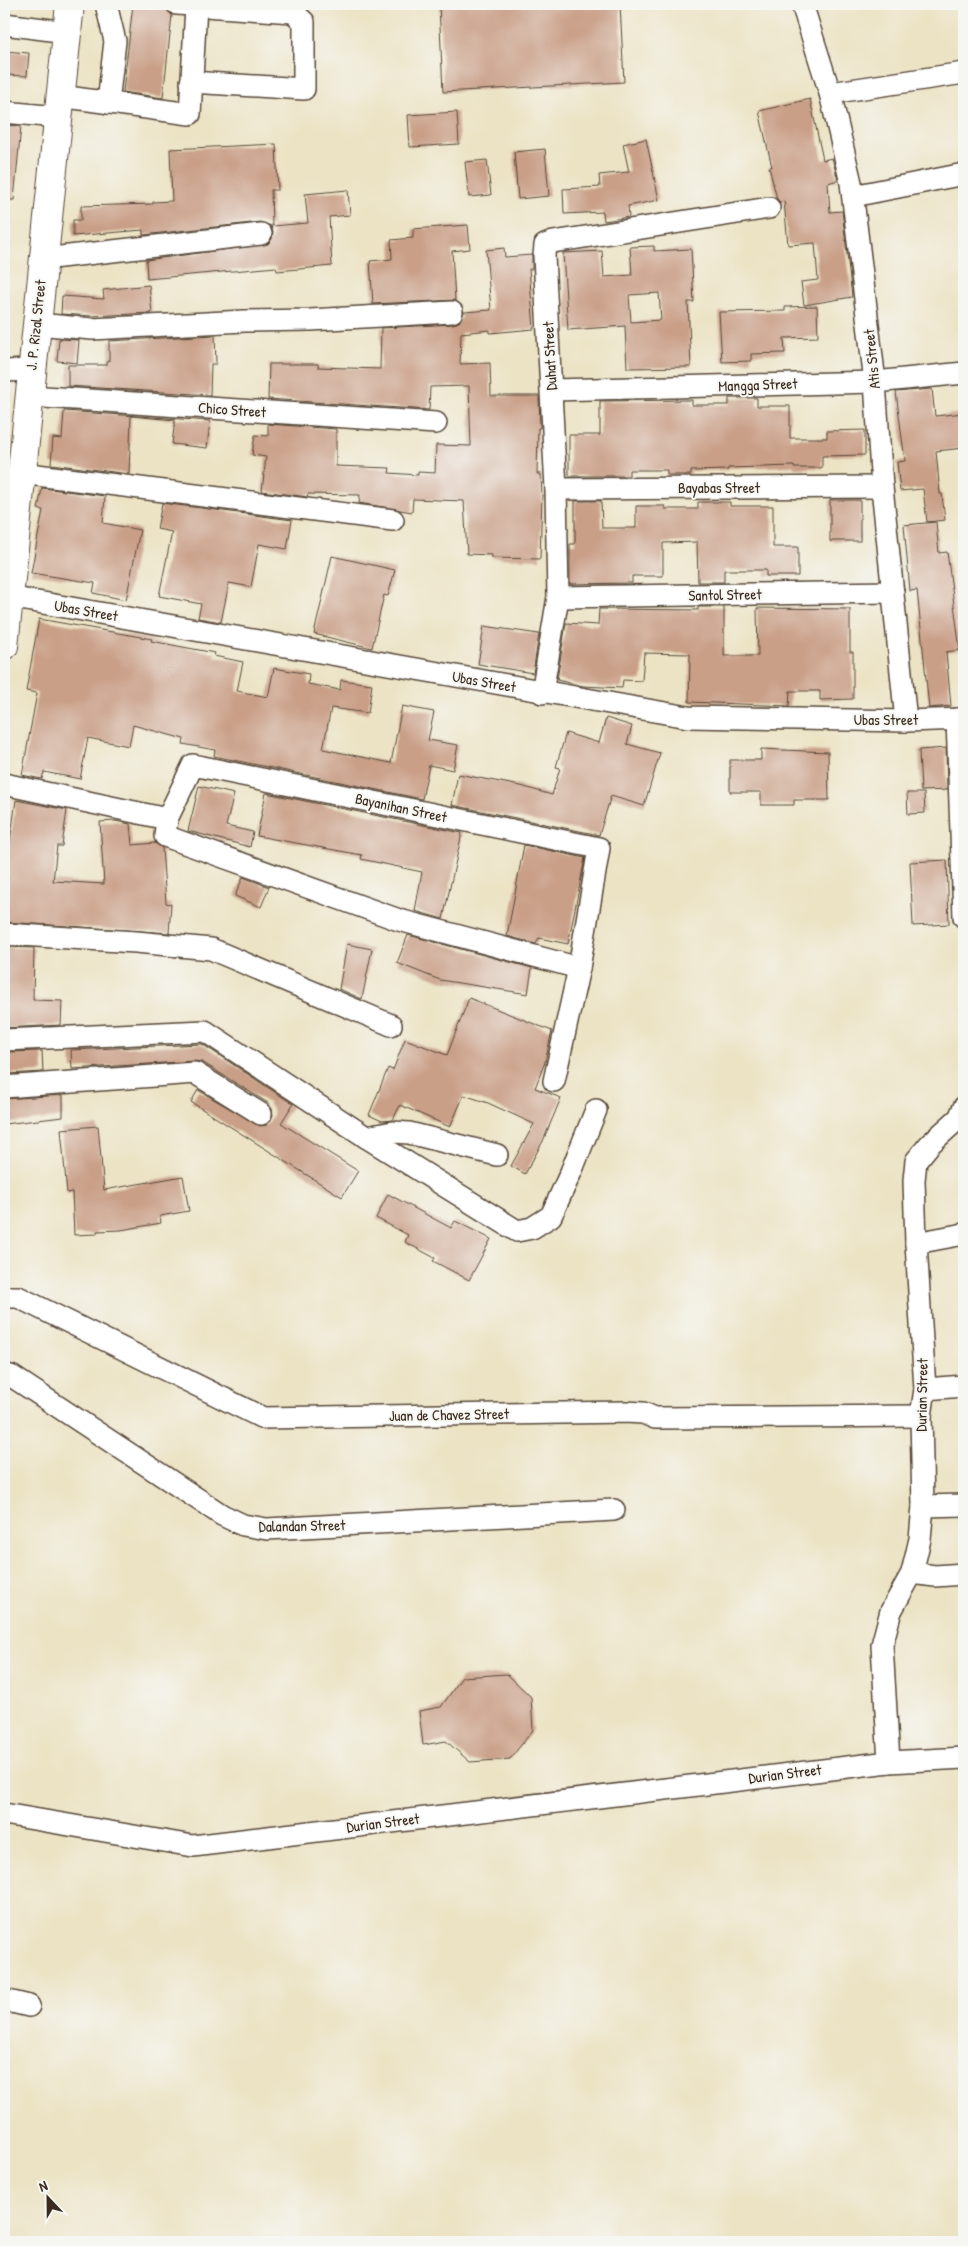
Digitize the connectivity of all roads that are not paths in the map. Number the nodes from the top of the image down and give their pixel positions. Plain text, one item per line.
1 (70, 4) edge
2 (106, 4) edge
3 (802, 4) edge
4 (186, 5) edge
5 (4, 24) edge
6 (67, 32) junction
7 (964, 73) edge
8 (191, 82) junction
9 (830, 92) junction
10 (108, 103) junction
11 (58, 107) junction
12 (4, 112) edge
13 (964, 174) edge
14 (853, 196) junction
15 (769, 208) dead end
16 (261, 234) dead end
17 (43, 259) junction
18 (452, 312) dead end
19 (36, 324) junction
20 (4, 372) edge
21 (964, 373) edge
22 (875, 382) junction
23 (30, 383) junction
24 (552, 390) junction
25 (436, 423) dead end
26 (21, 473) junction
27 (882, 487) junction
28 (556, 489) junction
29 (393, 520) dead end
30 (893, 592) junction
31 (9, 597) junction
32 (558, 597) junction
33 (4, 646) edge
34 (542, 692) junction
35 (961, 719) edge
36 (906, 721) junction
37 (4, 784) edge
38 (167, 819) junction
39 (964, 917) edge
40 (4, 934) edge
41 (579, 968) junction
42 (391, 1025) dead end
43 (4, 1040) edge
44 (554, 1081) dead end
45 (4, 1087) edge
46 (964, 1107) edge
47 (596, 1110) dead end
48 (261, 1114) dead end
49 (366, 1137) junction
50 (497, 1155) dead end
51 (964, 1234) edge
52 (916, 1243) junction
53 (4, 1297) edge
54 (4, 1374) edge
55 (964, 1386) edge
56 (925, 1389) junction
57 (921, 1416) junction
58 (923, 1506) junction
59 (964, 1506) edge
60 (614, 1510) dead end
61 (912, 1573) junction
62 (964, 1574) edge
63 (964, 1758) edge
64 (889, 1762) junction
65 (4, 1814) edge
66 (4, 2000) edge
67 (29, 2006) dead end

1 - 6 highway, J. P. Rizal Street
2 - 10 street
3 - 9 street, Atis Street
4 - 8 street
4 - 8 street
5 - 6 street
6 - 11 highway, J. P. Rizal Street
7 - 9 street
8 - 10 street
9 - 14 street, Atis Street
10 - 11 street
11 - 12 street
11 - 17 highway, J. P. Rizal Street
13 - 14 street
14 - 22 street, Atis Street
15 - 24 street, Duhat Street
16 - 17 street
17 - 19 highway, J. P. Rizal Street
18 - 19 street
19 - 23 highway, J. P. Rizal Street
20 - 23 street, Chico Street
21 - 22 street, Mangga Street
22 - 24 street, Mangga Street
22 - 27 street, Atis Street
23 - 25 street, Chico Street
23 - 26 highway, J. P. Rizal Street
24 - 28 street, Duhat Street
26 - 29 street
26 - 31 highway, J. P. Rizal Street
27 - 28 street, Bayabas Street
27 - 30 street, Atis Street
28 - 32 street, Duhat Street
30 - 32 street, Santol Street
30 - 36 street, Atis Street
31 - 33 highway, J. P. Rizal Street
31 - 34 street, Ubas Street
32 - 34 street, Duhat Street
34 - 36 street, Ubas Street
35 - 36 street, Ubas Street
35 - 39 street
37 - 38 street
38 - 41 street
38 - 41 street, Bayanihan Street
40 - 42 street
41 - 44 street, Bayanihan Street
43 - 49 street
45 - 48 street
46 - 52 street, Durian Street
47 - 49 street
49 - 50 street
51 - 52 street
52 - 56 street, Durian Street
53 - 57 street, Juan de Chavez Street
54 - 60 street, Dalandan Street
55 - 56 street
56 - 57 street, Durian Street
57 - 58 street, Durian Street
58 - 59 street
58 - 61 street, Durian Street
61 - 62 street
61 - 64 street, Durian Street
63 - 64 street
64 - 65 street, Durian Street
66 - 67 street

